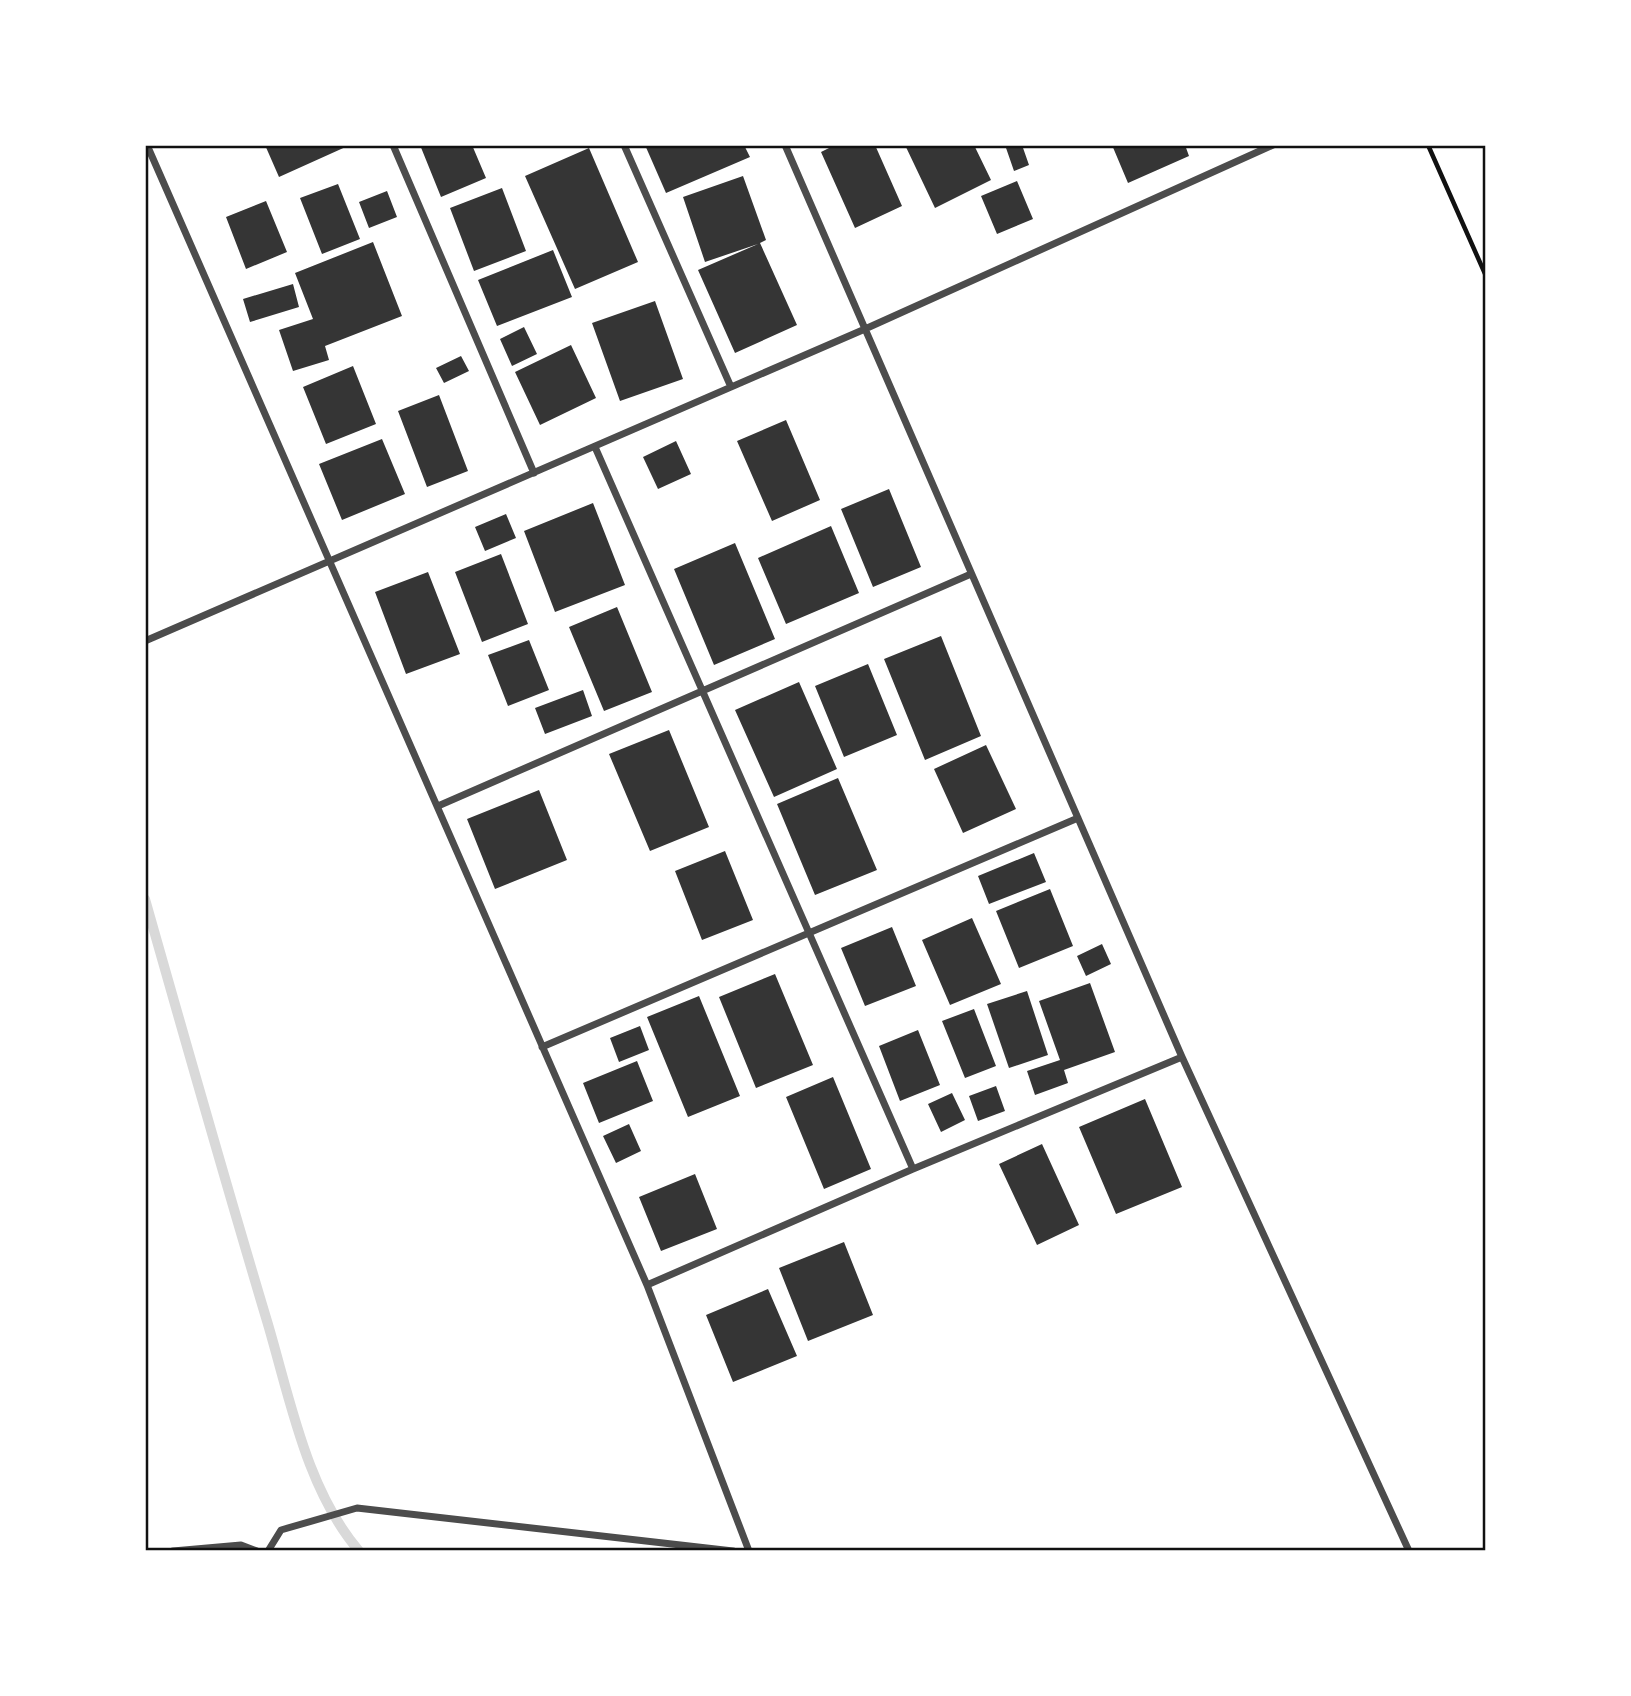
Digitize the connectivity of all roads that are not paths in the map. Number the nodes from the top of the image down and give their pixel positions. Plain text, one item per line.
1 (147, 145) edge
2 (393, 145) edge
3 (624, 145) edge
4 (785, 145) edge
5 (1268, 146) edge
6 (865, 329) junction
7 (731, 387) junction
8 (595, 447) junction
9 (534, 473) junction
10 (331, 561) junction
11 (971, 574) junction
12 (145, 641) edge
13 (703, 693) junction
14 (438, 806) junction
15 (1078, 818) junction
16 (808, 933) junction
17 (542, 1047) junction
18 (1182, 1057) junction
19 (912, 1169) junction
20 (647, 1286) junction
21 (173, 1551) edge
22 (257, 1551) edge
23 (268, 1551) edge
24 (733, 1551) edge
25 (749, 1551) edge
26 (1409, 1551) edge

1 - 10 street
2 - 9 street
3 - 7 street
4 - 6 street
5 - 6 street
6 - 7 street
6 - 11 street
7 - 8 street
8 - 9 street
8 - 13 street
9 - 10 street
10 - 12 street
10 - 14 street
11 - 13 street
11 - 15 street
13 - 14 street
13 - 16 street
14 - 17 street
15 - 16 street
15 - 18 street
16 - 17 street
16 - 19 street
17 - 20 street
18 - 19 street
18 - 26 street
19 - 20 street
20 - 25 street
21 - 22 street
23 - 24 street

